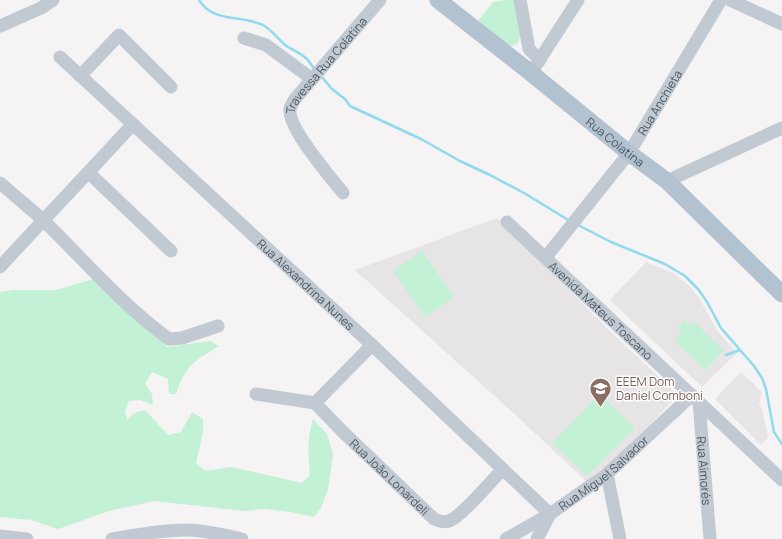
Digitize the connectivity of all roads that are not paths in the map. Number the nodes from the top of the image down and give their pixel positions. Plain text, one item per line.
1 (53, 0) edge
2 (380, 0) edge
3 (438, 0) edge
4 (520, 0) edge
5 (578, 0) edge
6 (721, 0) edge
7 (730, 0) edge
8 (782, 24) edge
9 (0, 26) edge
10 (244, 38) dead end
11 (60, 57) dead end
12 (530, 65) junction
13 (316, 74) junction
14 (80, 76) junction
15 (171, 87) dead end
16 (133, 124) junction
17 (782, 128) edge
18 (629, 153) junction
19 (89, 173) junction
20 (667, 181) junction
21 (0, 183) edge
22 (343, 194) dead end
23 (43, 220) junction
24 (507, 222) dead end
25 (171, 251) dead end
26 (546, 257) junction
27 (0, 268) edge
28 (782, 294) edge
29 (218, 326) dead end
30 (372, 346) junction
31 (256, 394) dead end
32 (695, 398) junction
33 (315, 403) junction
34 (503, 469) junction
35 (607, 474) junction
36 (782, 480) edge
37 (550, 514) junction
38 (0, 536) edge
39 (27, 539) edge
40 (112, 539) edge
41 (242, 539) edge
42 (506, 539) edge
43 (537, 539) edge
44 (620, 539) edge
45 (710, 539) edge

1 - 9 street
2 - 13 street, Travessa Rua Colatina
3 - 12 main road, Rua Colatina
4 - 12 street
5 - 12 street
6 - 18 street, Rua Anchieta
7 - 8 street
10 - 13 street
11 - 14 street, Rua Alexandrina Nunes
12 - 18 main road, Rua Colatina
13 - 22 street, Travessa Rua Colatina
14 - 15 street
14 - 16 street, Rua Alexandrina Nunes
16 - 19 street
16 - 30 street, Rua Alexandrina Nunes
17 - 20 street
18 - 20 main road, Rua Colatina
18 - 26 street, Rua Anchieta
19 - 23 street
19 - 25 street
20 - 28 main road, Rua Colatina
21 - 23 street
23 - 27 street
23 - 29 street
24 - 26 street, Avenida Mateus Toscano
26 - 32 street, Avenida Mateus Toscano
30 - 33 street
30 - 34 street, Rua Alexandrina Nunes
31 - 33 street
32 - 35 street, Rua Miguel Salvador
32 - 36 street, Avenida Mateus Toscano
32 - 45 street, Rua Aimorés
33 - 34 street, Rua João Lonardeli
34 - 37 street, Rua Alexandrina Nunes
35 - 37 street, Rua Miguel Salvador
35 - 44 street
37 - 42 street, Rua Miguel Salvador
37 - 43 street
38 - 39 street
40 - 41 street

